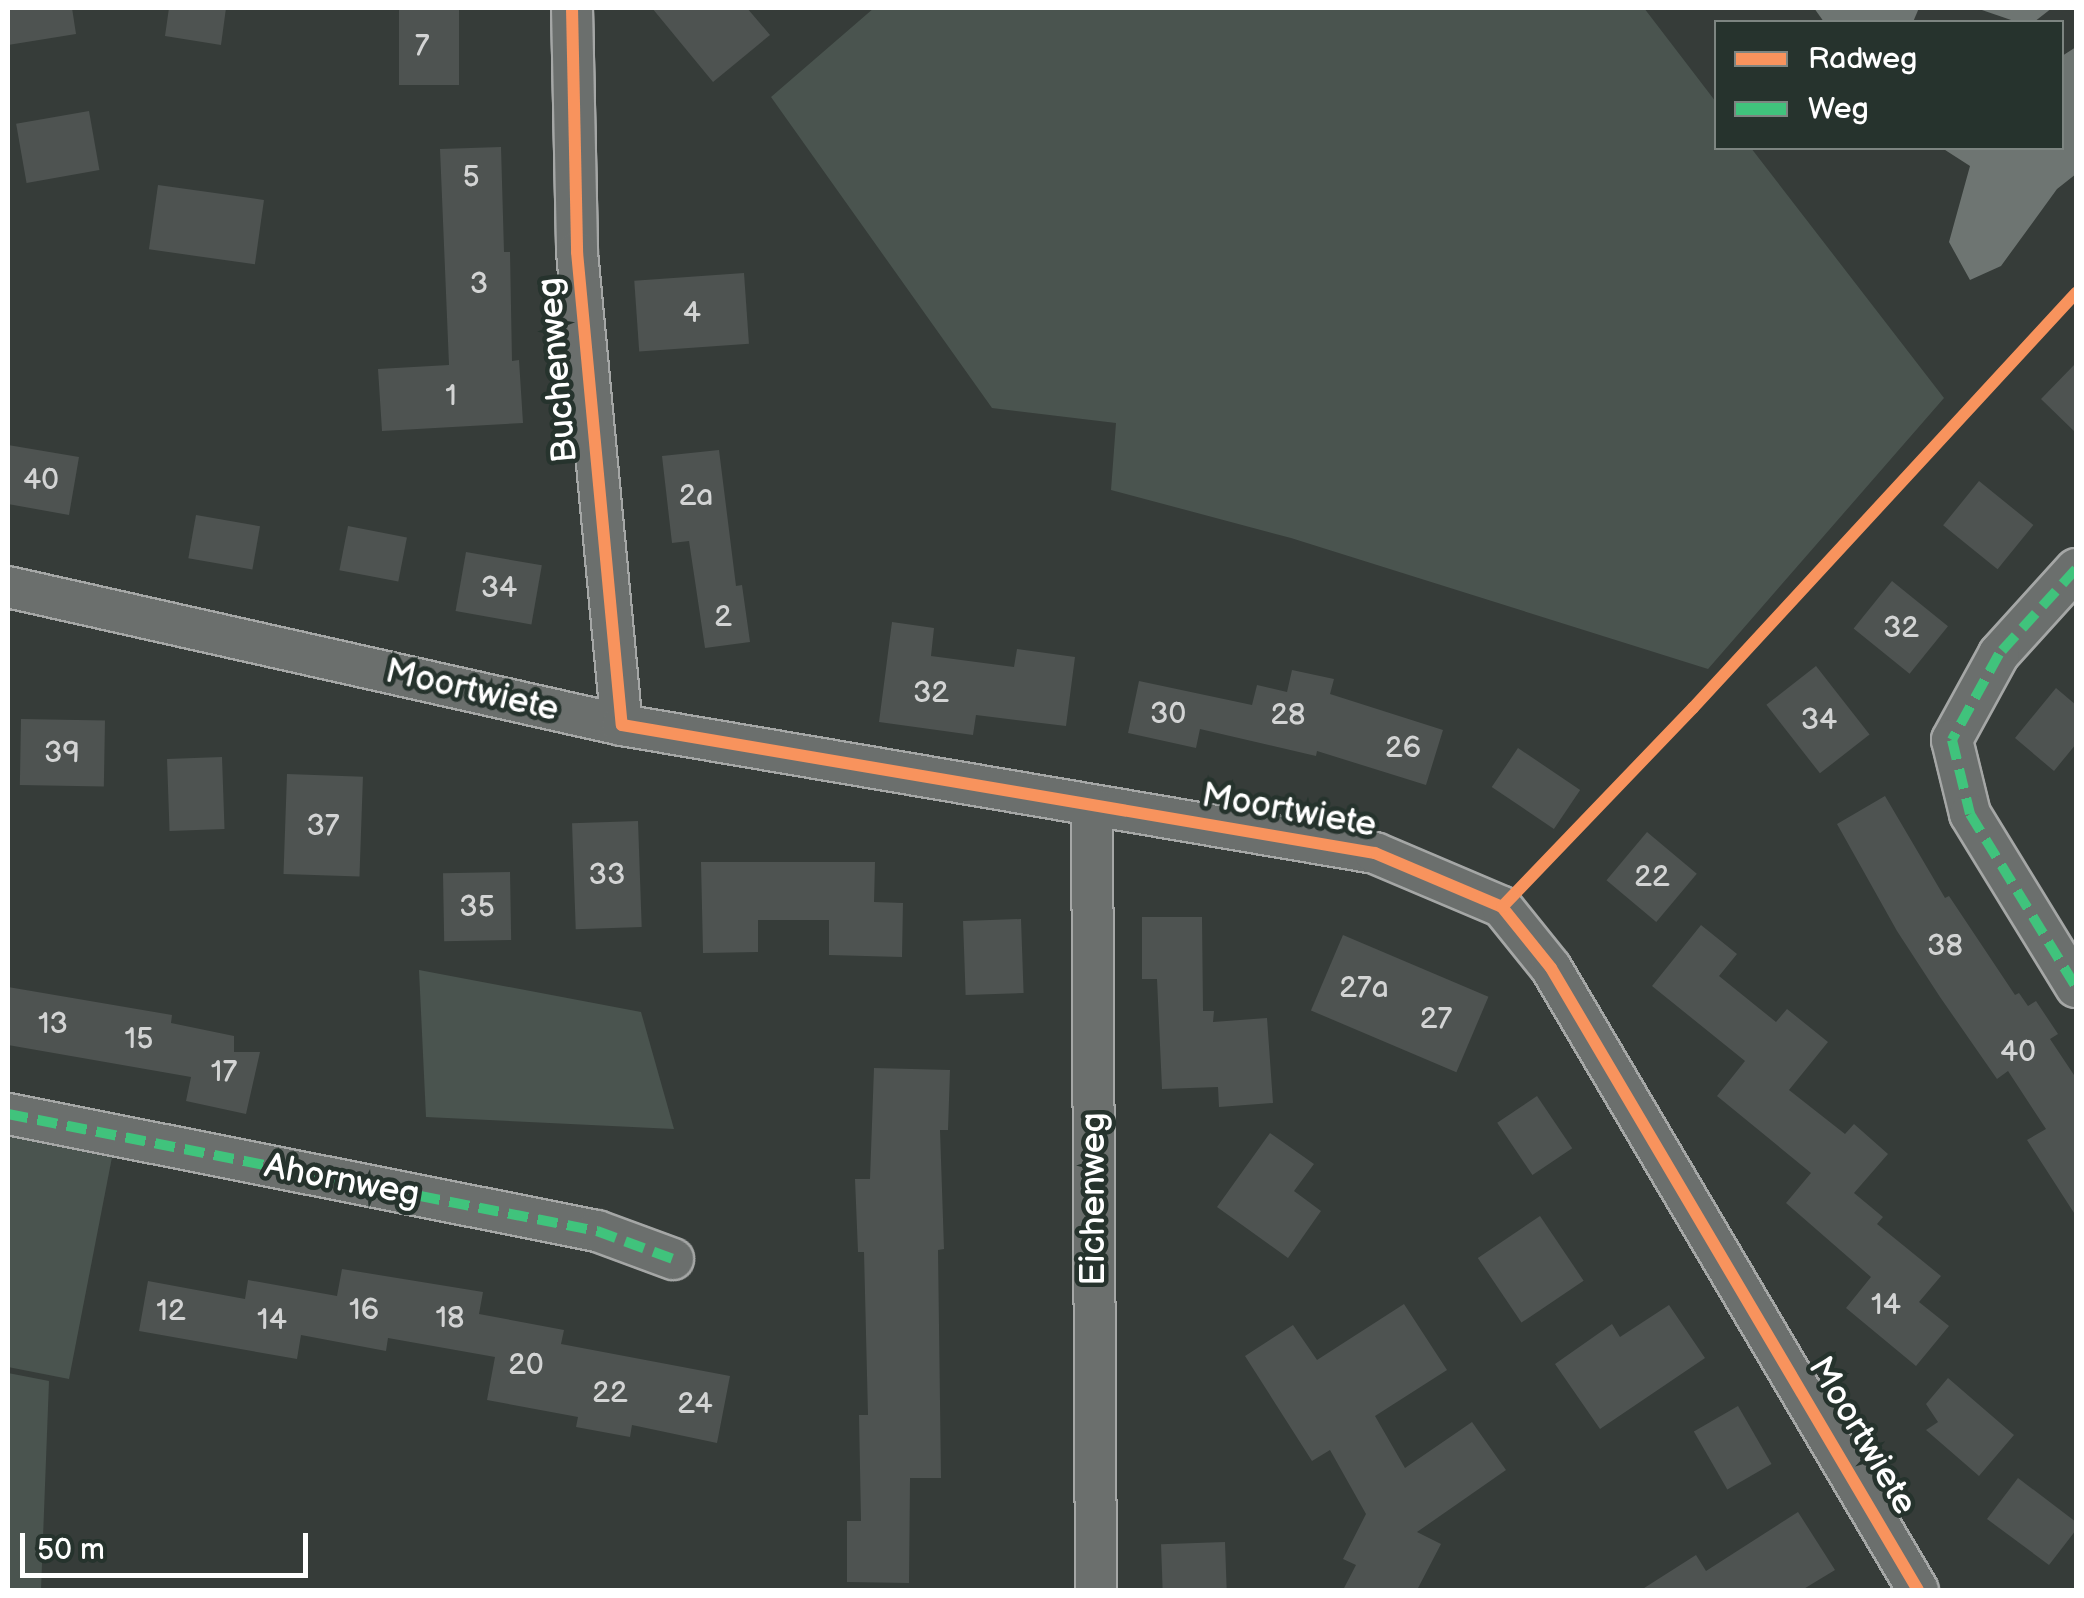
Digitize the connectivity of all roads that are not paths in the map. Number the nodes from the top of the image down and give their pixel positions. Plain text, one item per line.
1 (572, 8) edge
2 (2076, 569) edge
3 (8, 587) edge
4 (622, 725) junction
5 (1092, 808) junction
6 (2076, 987) edge
7 (8, 1114) edge
8 (673, 1259) dead end
9 (1096, 1590) edge
10 (1918, 1590) edge

1 - 4 street, Buchenweg
2 - 6 street
3 - 4 street, Moortwiete
4 - 5 street, Moortwiete
5 - 9 street, Eichenweg
5 - 10 street, Moortwiete
7 - 8 street, Ahornweg

